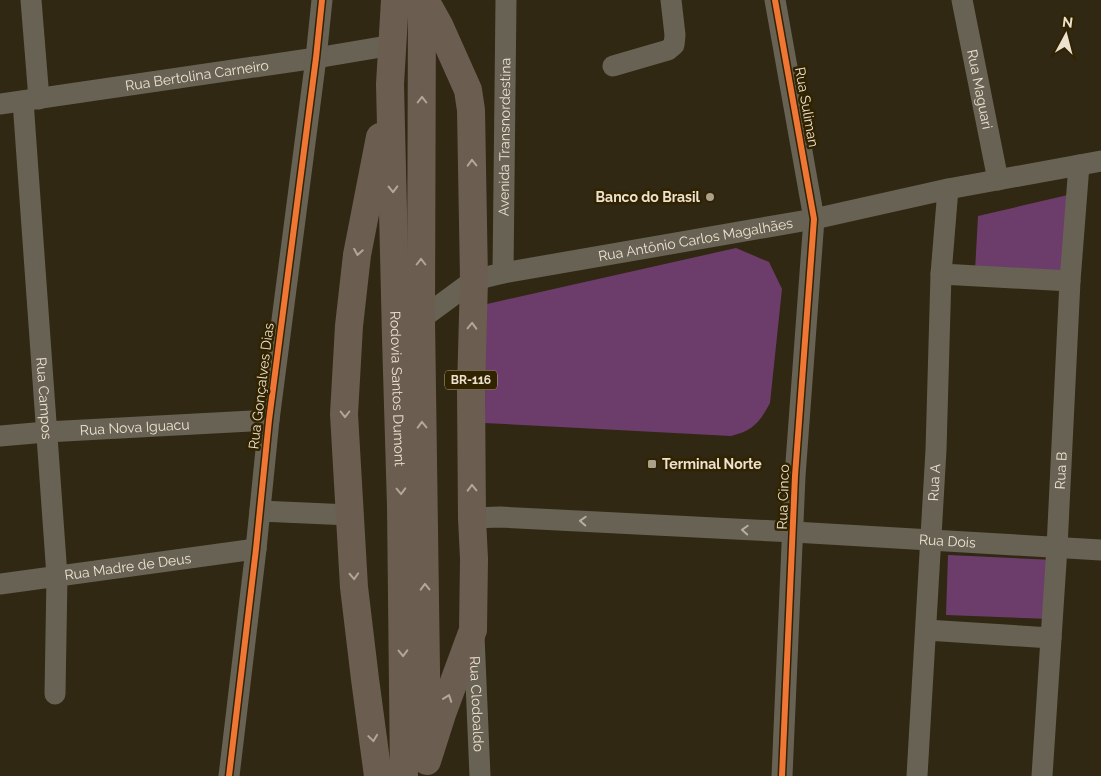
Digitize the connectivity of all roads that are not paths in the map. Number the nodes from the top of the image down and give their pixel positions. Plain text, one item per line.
1 (31, 0) edge
2 (322, 0) edge
3 (394, 0) edge
4 (424, 0) edge
5 (506, 0) edge
6 (671, 0) edge
7 (776, 0) edge
8 (962, 0) edge
9 (393, 45) junction
10 (316, 58) junction
11 (612, 66) dead end
12 (390, 84) junction
13 (31, 100) junction
14 (0, 104) edge
15 (1101, 161) edge
16 (1079, 165) junction
17 (998, 180) junction
18 (948, 189) junction
19 (814, 218) junction
20 (503, 273) junction
21 (941, 274) junction
22 (474, 280) junction
23 (1070, 281) junction
24 (421, 319) junction
25 (269, 420) junction
26 (46, 432) junction
27 (0, 436) edge
28 (260, 511) junction
29 (350, 515) junction
30 (472, 518) junction
31 (794, 532) junction
32 (931, 540) junction
33 (1057, 548) junction
34 (256, 549) junction
35 (1101, 550) edge
36 (56, 576) junction
37 (0, 584) edge
38 (473, 630) junction
39 (926, 630) junction
40 (1051, 638) junction
41 (54, 694) dead end
42 (427, 769) edge
43 (228, 776) edge
44 (378, 776) edge
45 (404, 776) edge
46 (480, 776) edge
47 (782, 776) edge
48 (917, 776) edge
49 (1042, 776) edge

1 - 13 street, Rua Campos
2 - 10 street, Rua Gonçalves Dias
3 - 9 highway, Rodovia Santos Dumont
22 -> 4 highway, BR-116
24 -> 4 highway, Rodovia Santos Dumont / BR-116
5 - 20 street, Avenida Transnordestina
6 - 11 street
7 - 19 street, Rua Suliman
8 - 17 street, Rua Maguari
9 - 10 street, Rua Bertolina Carneiro
9 - 12 highway, Rodovia Santos Dumont
10 - 13 street, Rua Bertolina Carneiro
10 - 25 street, Rua Gonçalves Dias
12 -> 29 highway
12 -> 45 highway, Rodovia Santos Dumont
13 - 14 street, Rua Bertolina Carneiro
13 - 26 street, Rua Campos
15 - 16 street, Rua Antônio Carlos Magalhães
16 - 17 street, Rua Antônio Carlos Magalhães
16 - 23 street, Rua B
17 - 18 street, Rua Antônio Carlos Magalhães
18 - 19 street, Rua Antônio Carlos Magalhães
18 - 21 street, Rua A
19 - 20 street, Rua Antônio Carlos Magalhães
19 - 31 street, Rua Cinco
20 - 22 street, Rua Antônio Carlos Magalhães
21 - 23 street
21 - 32 street, Rua A
22 - 24 street, Rua Antônio Carlos Magalhães
30 -> 22 highway, BR-116
23 - 33 street, Rua B
42 -> 24 highway, Rodovia Santos Dumont / BR-116
25 - 26 street, Rua Nova Iguacu
25 - 28 street, Rua Gonçalves Dias
26 - 27 street, Rua Nova Iguacu
26 - 36 street, Rua Campos
28 - 29 street
28 - 34 street, Rua Gonçalves Dias
29 -> 44 highway
31 -> 30 street, Rua Dois
30 - 38 highway, BR-116
31 - 32 street, Rua Dois
31 - 47 street, Rua Cinco
32 - 33 street, Rua Dois
32 - 39 street, Rua A
33 - 35 street, Rua Dois
33 - 40 street, Rua B
34 - 36 street, Rua Madre de Deus
34 - 43 street, Rua Gonçalves Dias
36 - 37 street, Rua Madre de Deus
36 - 41 street, Rua Campos
42 -> 38 highway, BR-116
38 - 46 street, Rua Clodoaldo
39 - 40 street
39 - 48 street, Rua A
40 - 49 street, Rua B

